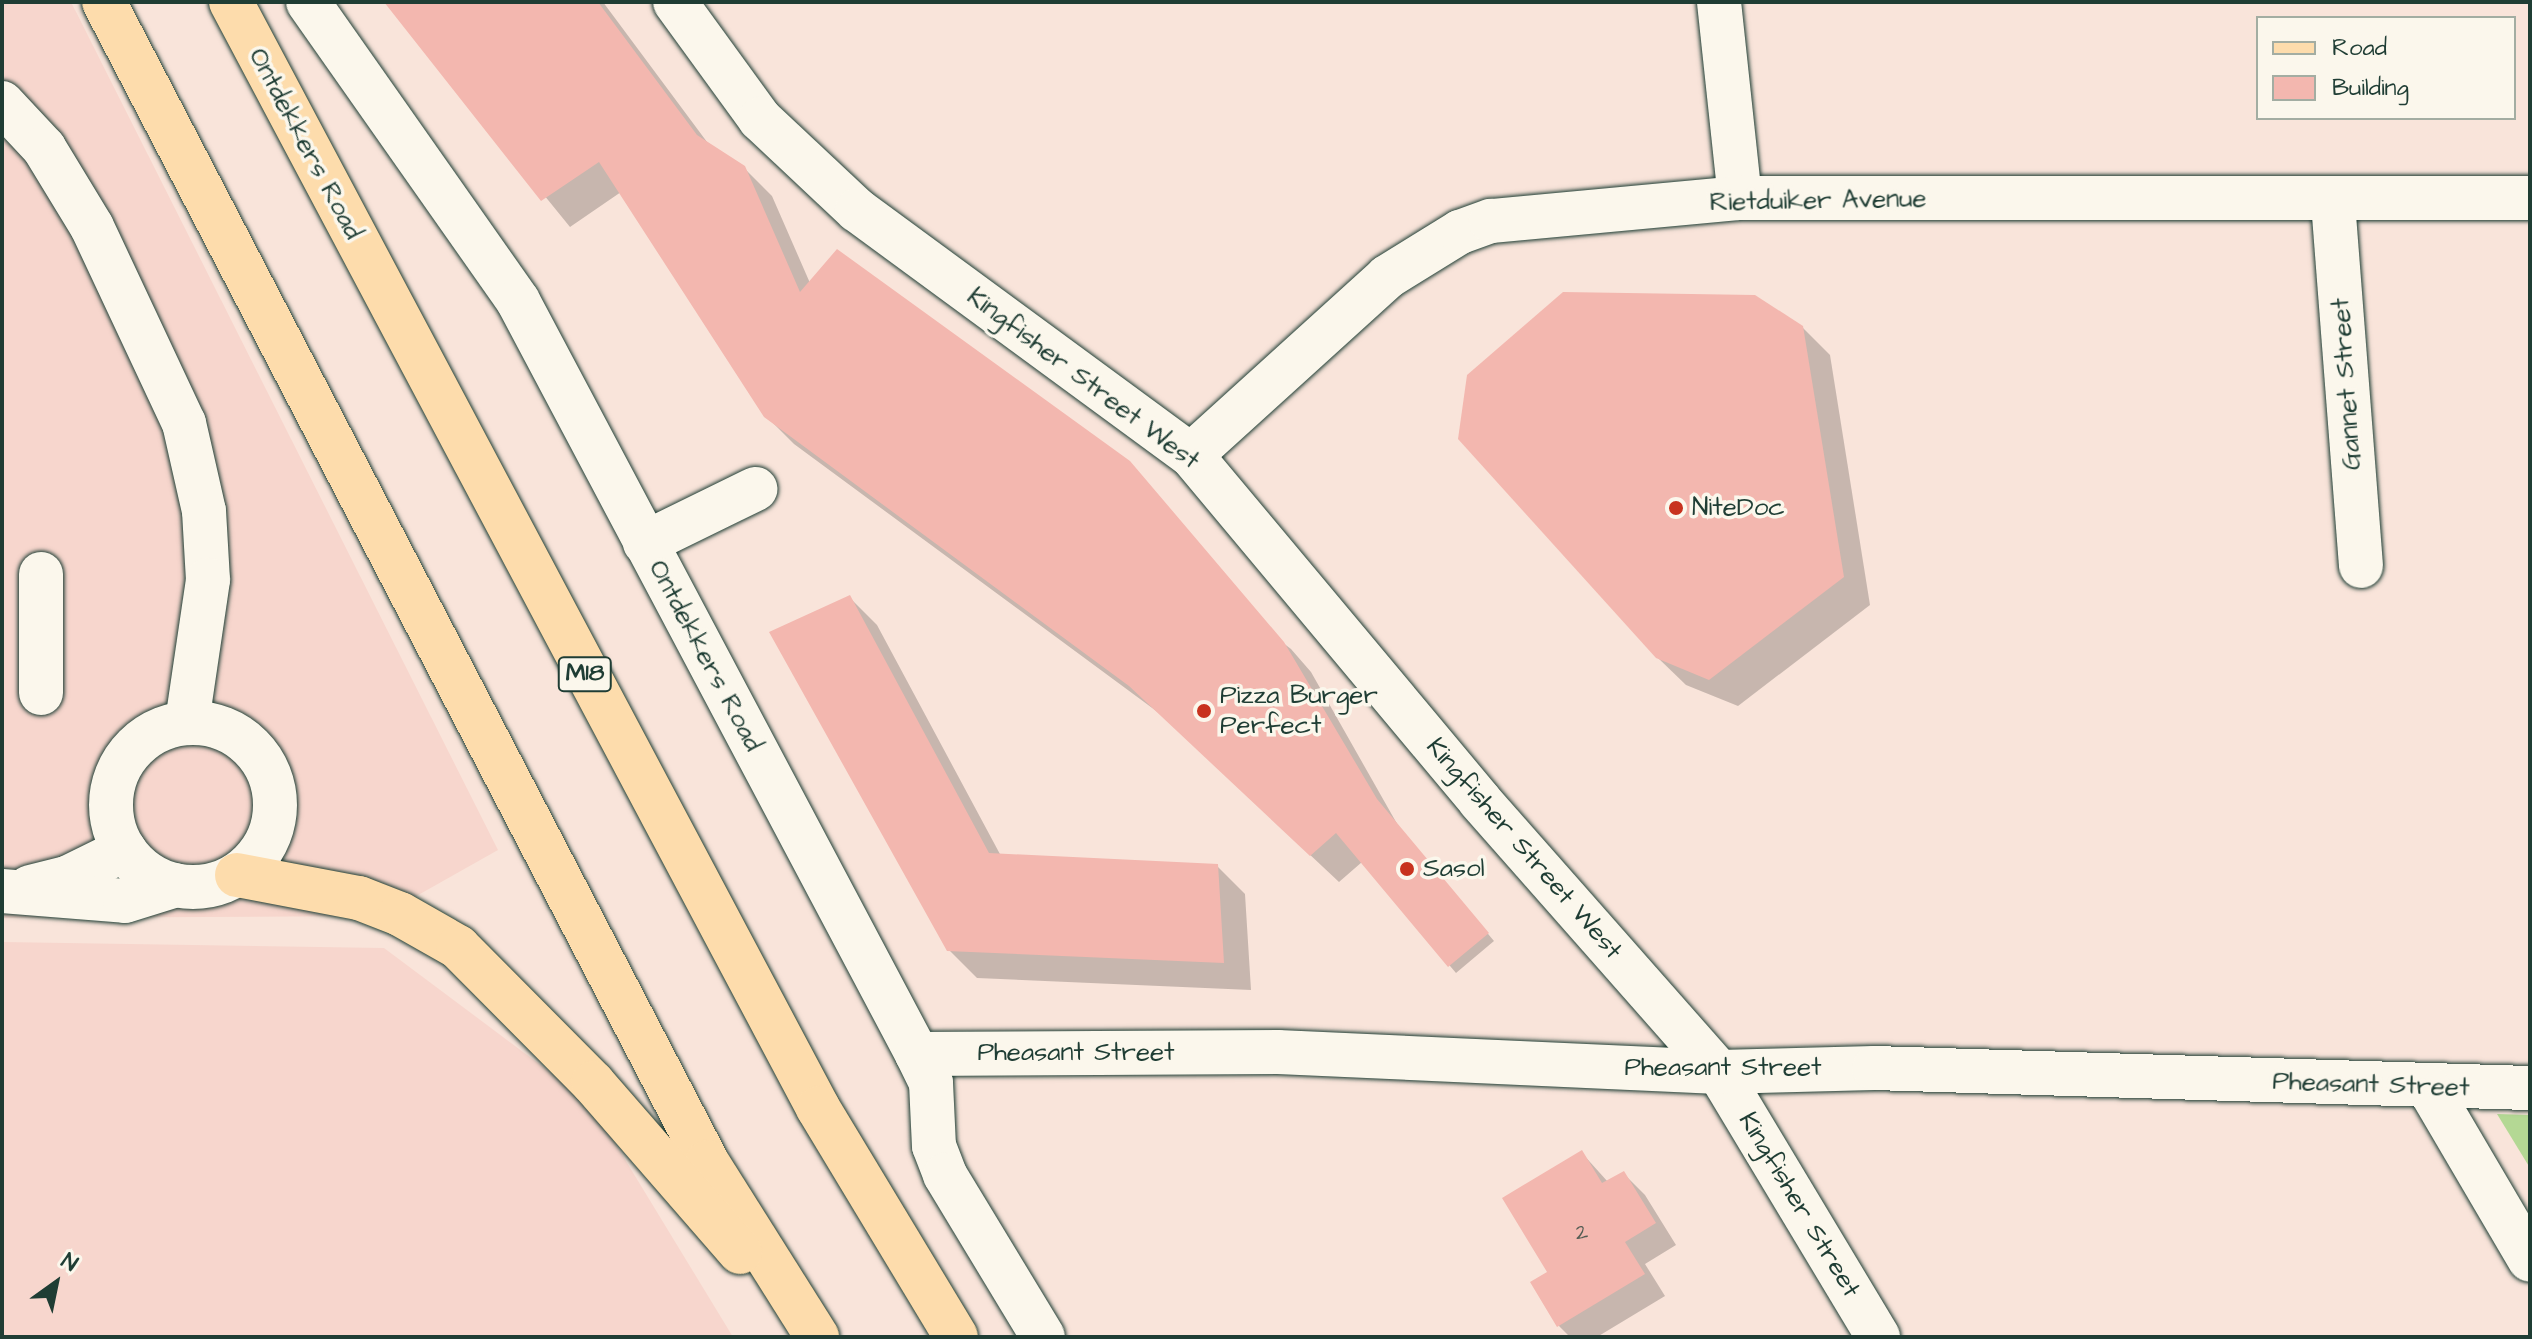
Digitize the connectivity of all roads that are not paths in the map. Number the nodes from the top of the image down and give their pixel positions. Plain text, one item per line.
1 (102, 2) edge
2 (231, 2) edge
3 (308, 2) edge
4 (675, 2) edge
5 (1719, 2) edge
6 (2, 103) edge
7 (1740, 198) junction
8 (2530, 198) edge
9 (2333, 202) junction
10 (1191, 455) junction
11 (755, 489) dead end
12 (645, 543) junction
13 (2361, 566) dead end
14 (41, 574) dead end
15 (41, 693) dead end
16 (198, 723) junction
17 (124, 850) junction
18 (237, 875) junction
19 (176, 885) junction
20 (5, 891) edge
21 (917, 1054) junction
22 (1719, 1072) junction
23 (2429, 1088) junction
24 (2530, 1088) edge
25 (2530, 1260) edge
26 (815, 1333) edge
27 (956, 1337) edge
28 (1043, 1337) edge
29 (1878, 1337) edge

1 - 26 main road
2 - 27 main road, Ontdekkers Road / M18
3 - 12 street, Ontdekkers Road
4 - 10 street, Kingfisher Street West
5 - 7 street
6 - 16 street
7 - 9 street, Rietduiker Avenue
7 - 10 street, Rietduiker Avenue
8 - 9 street, Rietduiker Avenue
9 - 13 street, Gannet Street
10 - 22 street, Kingfisher Street West
11 - 12 street
12 - 21 street, Ontdekkers Road
14 - 15 street
16 - 17 street
16 - 18 street
17 - 19 street
17 - 20 street
18 - 19 street
18 - 26 main road
19 - 20 street
21 - 22 street, Pheasant Street
21 - 28 street, Ontdekkers Road
22 - 23 street, Pheasant Street
22 - 29 street, Kingfisher Street
23 - 24 street, Pheasant Street
23 - 25 street

